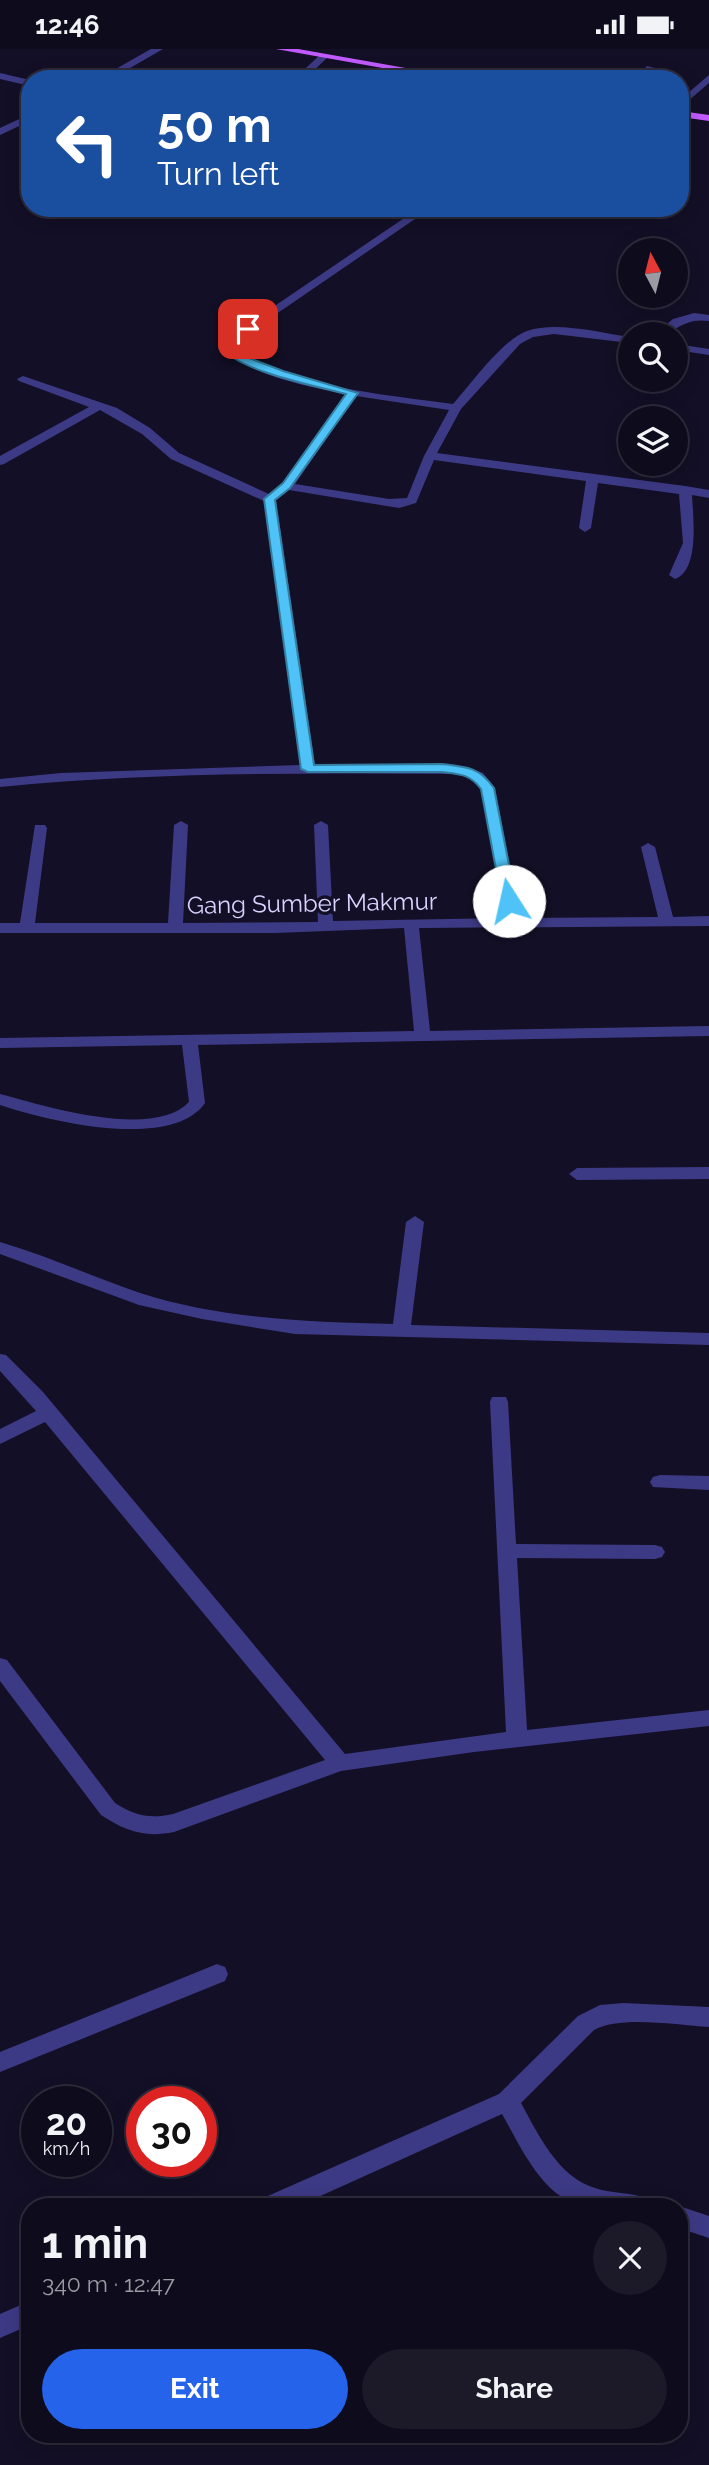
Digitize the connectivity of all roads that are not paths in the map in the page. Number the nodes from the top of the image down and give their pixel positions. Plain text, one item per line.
1 (158, 49) edge
2 (281, 49) edge
3 (324, 57) junction
4 (120, 70) edge
5 (309, 70) edge
6 (406, 70) edge
7 (0, 76) edge
8 (709, 78) edge
9 (21, 81) edge
10 (689, 97) edge
11 (689, 115) edge
12 (709, 118) edge
13 (21, 122) edge
14 (14, 125) junction
15 (21, 126) edge
16 (0, 132) edge
17 (413, 217) edge
18 (709, 318) edge
19 (673, 322) edge
20 (618, 339) edge
21 (688, 349) edge
22 (709, 352) edge
23 (23, 379) dead end
24 (352, 393) junction
25 (99, 406) junction
26 (456, 408) junction
27 (430, 456) junction
28 (0, 461) edge
29 (593, 478) junction
30 (286, 486) junction
31 (685, 491) junction
32 (709, 494) edge
33 (270, 499) junction
34 (585, 528) dead end
35 (675, 575) dead end
36 (308, 769) junction
37 (0, 783) edge
38 (181, 825) dead end
39 (321, 825) dead end
40 (40, 828) dead end
41 (648, 847) dead end
42 (666, 920) junction
43 (709, 921) edge
44 (513, 922) junction
45 (411, 923) junction
46 (326, 926) junction
47 (0, 928) edge
48 (27, 928) junction
49 (175, 928) junction
50 (709, 1031) edge
51 (423, 1036) junction
52 (189, 1040) junction
53 (0, 1042) edge
54 (0, 1099) edge
55 (709, 1173) edge
56 (577, 1174) dead end
57 (415, 1222) dead end
58 (0, 1248) edge
59 (401, 1331) junction
60 (709, 1339) edge
61 (0, 1360) edge
62 (499, 1402) dead end
63 (48, 1413) junction
64 (0, 1437) edge
65 (660, 1482) dead end
66 (709, 1483) edge
67 (506, 1551) junction
68 (654, 1552) dead end
69 (0, 1666) edge
70 (709, 1718) edge
71 (517, 1739) junction
72 (340, 1763) junction
73 (217, 1974) dead end
74 (709, 2017) edge
75 (0, 2062) edge
76 (507, 2101) junction
77 (289, 2198) edge
78 (593, 2198) edge
79 (688, 2220) edge
80 (709, 2227) edge
81 (21, 2317) edge
82 (0, 2326) edge

1 - 4 street
2 - 3 main road
3 - 5 street
3 - 6 main road
7 - 9 street
8 - 10 street
11 - 12 main road
13 - 14 street
14 - 15 street
14 - 16 street
17 - 24 street
18 - 19 street
20 - 26 street
21 - 22 street
23 - 25 street
24 - 26 street
24 - 30 street
25 - 28 street
25 - 33 street
26 - 27 street
27 - 29 street
27 - 30 street
29 - 31 street
29 - 34 street
30 - 33 street
31 - 32 street
31 - 35 street
33 - 36 street
36 - 37 street
36 - 44 street
38 - 49 street
39 - 46 street
40 - 48 street
41 - 42 street
42 - 43 street, Gang Sumber Makmur
42 - 44 street, Gang Sumber Makmur
44 - 45 street, Gang Sumber Makmur
45 - 46 street, Gang Sumber Makmur
45 - 51 street
46 - 49 street, Gang Sumber Makmur
47 - 48 street, Gang Sumber Makmur
48 - 49 street, Gang Sumber Makmur
50 - 51 street
51 - 52 street
52 - 53 street
52 - 54 street
55 - 56 street
57 - 59 street
58 - 59 street
59 - 60 street
61 - 63 street
62 - 67 street
63 - 64 street
63 - 72 street
65 - 66 street
67 - 68 street
67 - 71 street
69 - 72 street
70 - 71 street
71 - 72 street
73 - 75 street
74 - 76 street
76 - 77 street
76 - 78 street
79 - 80 street
81 - 82 street

